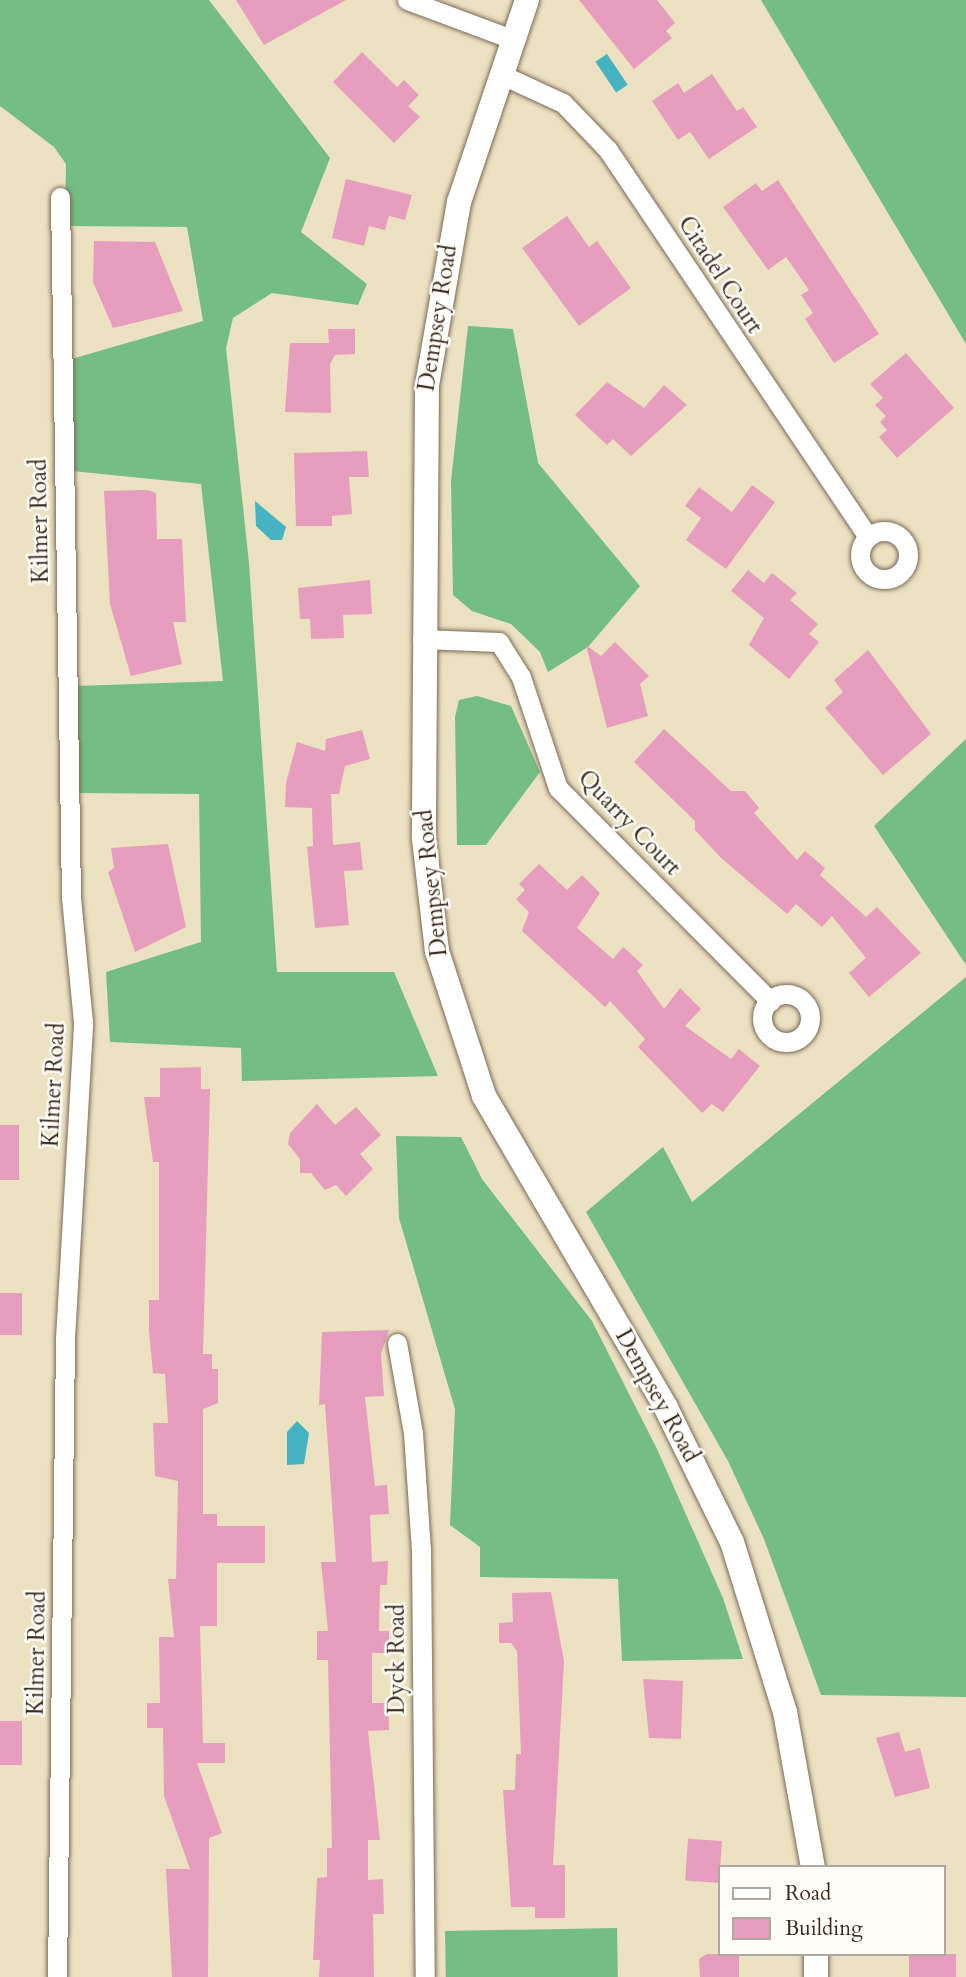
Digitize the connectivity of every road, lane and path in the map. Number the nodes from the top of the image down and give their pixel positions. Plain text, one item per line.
1 (407, 0) edge
2 (527, 0) edge
3 (512, 39) junction
4 (500, 74) junction
5 (61, 197) dead end
6 (868, 537) dead end
7 (422, 639) junction
8 (770, 1001) dead end
9 (397, 1343) dead end
10 (813, 1865) edge
11 (816, 1956) edge
12 (57, 1977) edge
13 (425, 1977) edge
14 (817, 1977) edge

1 - 3 street
2 - 3 street, Dempsey Road
3 - 4 street, Dempsey Road
4 - 6 street, Citadel Court
4 - 7 street, Dempsey Road
5 - 12 street, Kilmer Road
7 - 8 street, Quarry Court
7 - 10 street, Dempsey Road
9 - 13 street, Dyck Road
11 - 14 street

